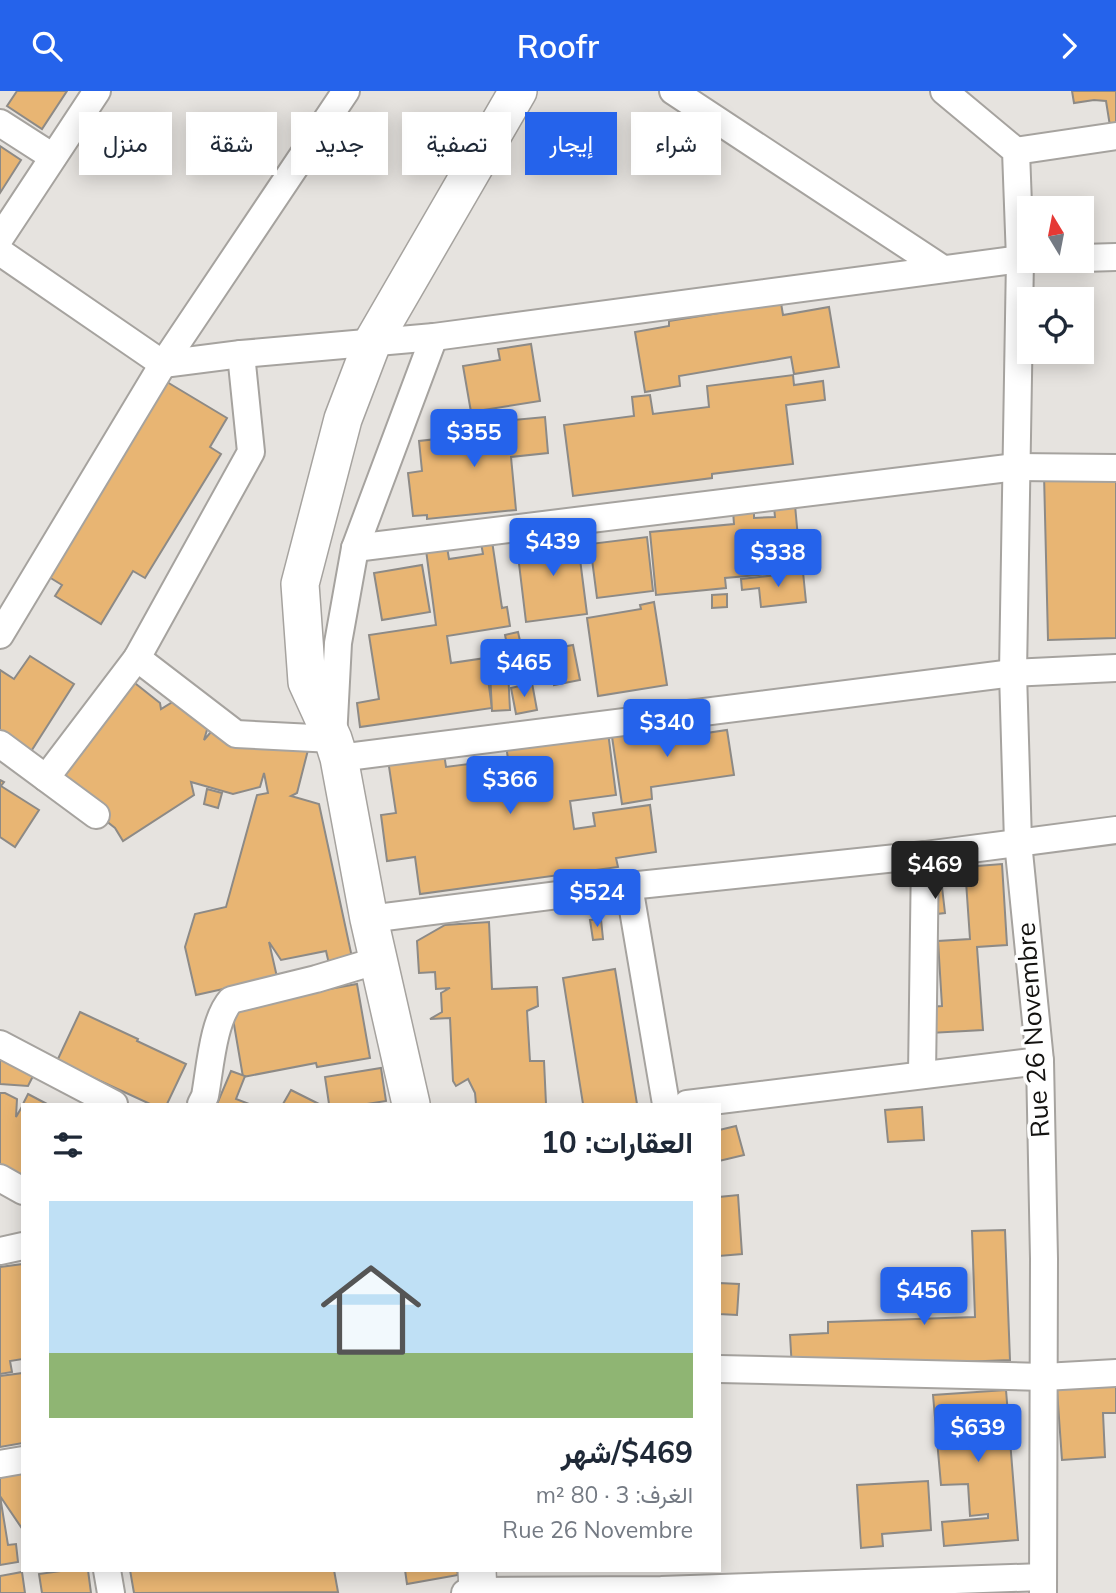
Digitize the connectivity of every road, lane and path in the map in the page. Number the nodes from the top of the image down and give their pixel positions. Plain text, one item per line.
1 (97, 91) edge
2 (346, 91) edge
3 (517, 91) edge
4 (673, 91) edge
5 (944, 91) edge
6 (0, 123) edge
7 (1116, 136) edge
8 (1016, 151) junction
9 (53, 157) junction
10 (1020, 196) edge
11 (0, 239) edge
12 (0, 252) edge
13 (1116, 257) edge
14 (1094, 258) edge
15 (1017, 260) edge
16 (943, 269) junction
17 (1024, 273) edge
18 (434, 337) junction
19 (372, 343) junction
20 (242, 354) junction
21 (163, 364) junction
22 (1016, 467) junction
23 (1116, 468) edge
24 (355, 548) junction
25 (0, 635) edge
26 (137, 658) junction
27 (1116, 667) edge
28 (1013, 673) junction
29 (0, 744) edge
30 (336, 748) junction
31 (46, 778) junction
32 (96, 815) dead end
33 (1116, 830) edge
34 (1018, 842) junction
35 (925, 855) junction
36 (629, 886) junction
37 (369, 919) junction
38 (379, 960) junction
39 (0, 1044) edge
40 (1040, 1061) junction
41 (922, 1075) junction
42 (112, 1103) edge
43 (202, 1103) edge
44 (411, 1103) edge
45 (666, 1103) edge
46 (695, 1103) edge
47 (0, 1178) edge
48 (21, 1190) edge
49 (21, 1246) edge
50 (0, 1251) edge
51 (721, 1369) edge
52 (1116, 1373) edge
53 (1044, 1377) junction
54 (21, 1459) edge
55 (0, 1464) edge
56 (107, 1572) edge
57 (1044, 1585) edge
58 (474, 1587) edge
59 (661, 1591) edge
60 (111, 1593) edge

1 - 9 street
2 - 21 street
3 - 19 street
4 - 16 street
5 - 8 street
6 - 9 street
7 - 8 street
8 - 10 street, Rue 26 Novembre
9 - 11 street
12 - 21 street
13 - 14 street
15 - 16 street
16 - 18 street
17 - 22 street, Rue 26 Novembre
18 - 19 street
18 - 24 street
19 - 20 street
19 - 30 street
20 - 21 street
20 - 26 street
21 - 25 street
22 - 23 street
22 - 24 street
22 - 28 street, Rue 26 Novembre
24 - 30 street
26 - 30 street
26 - 31 street
27 - 28 street
28 - 30 street
28 - 34 street, Rue 26 Novembre
29 - 31 street
30 - 37 street
31 - 32 street
33 - 34 street
34 - 35 street
34 - 40 street, Rue 26 Novembre
35 - 36 street
35 - 41 street
36 - 37 street
36 - 45 street
37 - 38 street
38 - 43 street
38 - 44 street
39 - 42 street
40 - 41 street
40 - 53 street, Rue 26 Novembre
41 - 46 street
47 - 48 street
49 - 50 street
51 - 53 street
52 - 53 street
53 - 57 street, Rue 26 Novembre
54 - 55 street
56 - 60 street
57 - 59 street
58 - 59 street

